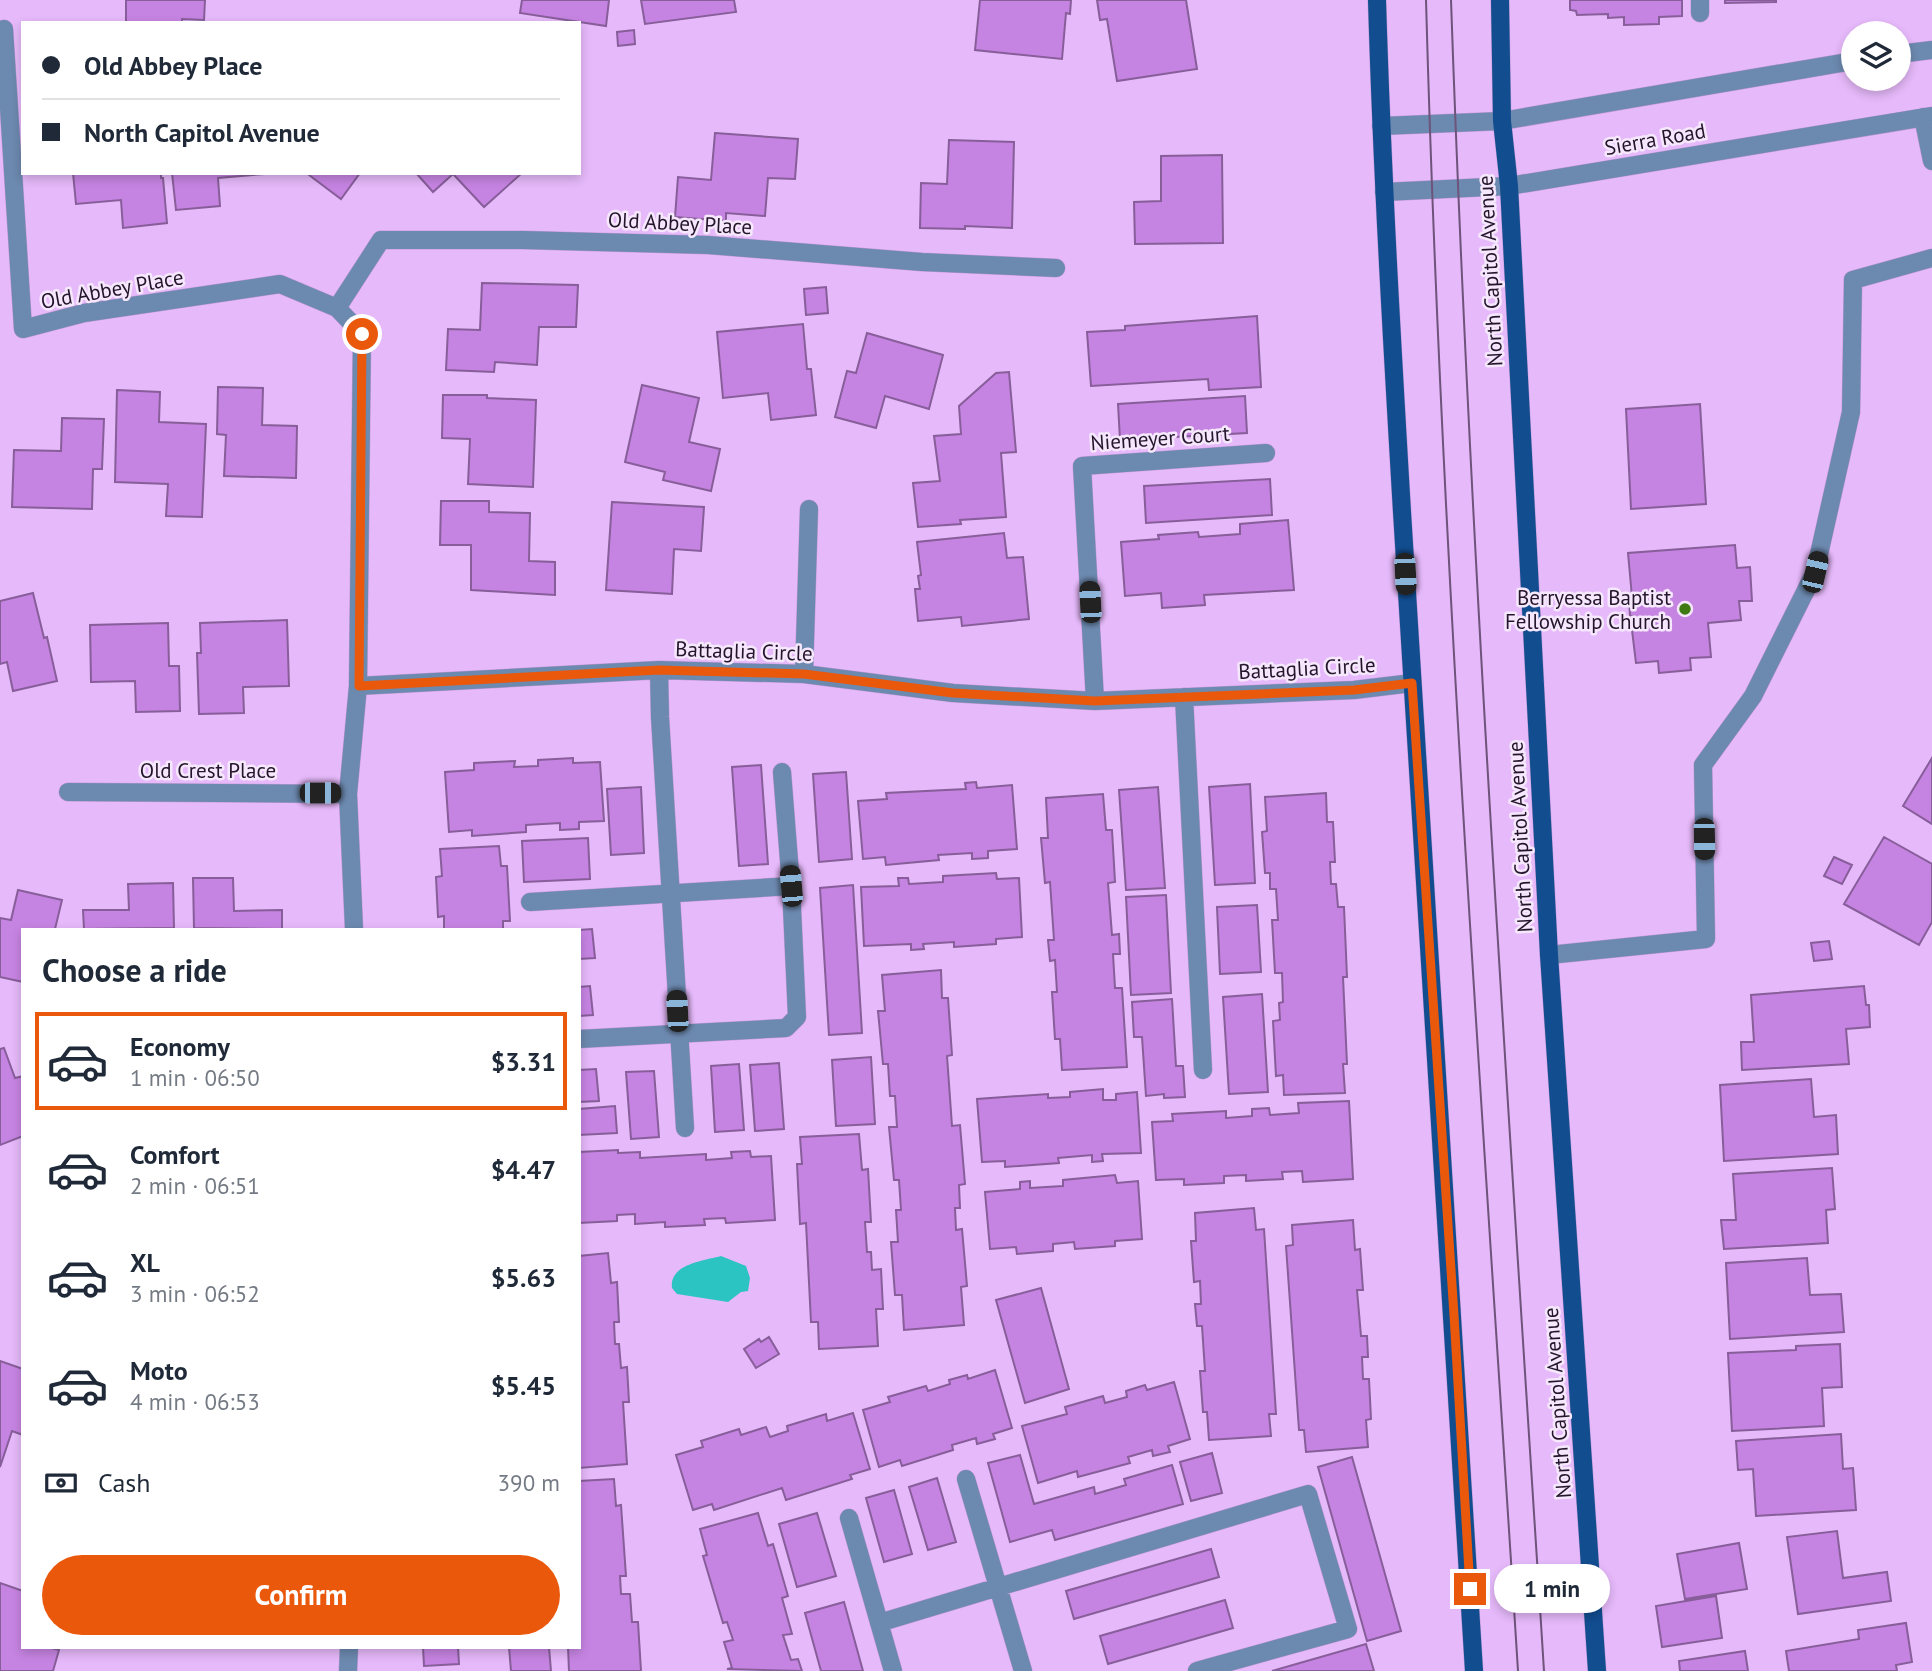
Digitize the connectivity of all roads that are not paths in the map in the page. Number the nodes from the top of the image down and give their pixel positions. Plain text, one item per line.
1 (1377, 0) edge
2 (1500, 0) edge
3 (4, 29) dead end
4 (1932, 50) edge
5 (1911, 53) edge
6 (1841, 63) edge
7 (1927, 117) edge
8 (1502, 121) junction
9 (1381, 126) junction
10 (1932, 161) edge
11 (1509, 187) junction
12 (1384, 192) junction
13 (1932, 258) edge
14 (1056, 268) dead end
15 (337, 308) junction
16 (1266, 453) dead end
17 (809, 509) dead end
18 (659, 670) junction
19 (804, 674) junction
20 (1412, 683) junction
21 (359, 686) junction
22 (1184, 697) junction
23 (1095, 701) junction
24 (782, 772) dead end
25 (68, 792) dead end
26 (348, 794) junction
27 (791, 886) junction
28 (671, 892) junction
29 (530, 902) dead end
30 (354, 928) edge
31 (1549, 955) junction
32 (679, 1035) junction
33 (581, 1039) edge
34 (1203, 1070) dead end
35 (685, 1128) dead end
36 (966, 1479) dead end
37 (849, 1518) dead end
38 (998, 1587) junction
39 (879, 1623) junction
40 (349, 1649) edge
41 (348, 1671) edge
42 (893, 1671) edge
43 (1023, 1671) edge
44 (1197, 1671) edge
45 (1474, 1671) edge
46 (1597, 1671) edge

1 - 9 main road
2 - 8 main road, North Capitol Avenue
3 - 15 street, Old Abbey Place
4 - 5 street
6 - 8 street, Sierra Road
7 - 10 street
7 - 11 street, Sierra Road
8 - 9 street, Sierra Road
8 - 11 main road, North Capitol Avenue
9 - 12 main road
11 - 12 street, Sierra Road
11 - 31 main road, North Capitol Avenue
12 - 20 main road
13 - 31 street
14 - 15 street, Old Abbey Place
15 - 21 street, Old Abbey Place
16 - 23 street, Niemeyer Court
17 - 19 street
18 - 19 street, Battaglia Circle
18 - 21 street, Battaglia Circle
18 - 28 street
19 - 23 street, Battaglia Circle
20 - 22 street, Battaglia Circle
20 - 45 main road
21 - 26 street
22 - 23 street, Battaglia Circle
22 - 34 street
24 - 27 street
25 - 26 street, Old Crest Place
26 - 30 street
27 - 28 street
27 - 32 street
28 - 29 street
28 - 32 street
31 - 46 main road, North Capitol Avenue
32 - 33 street
32 - 35 street
36 - 38 street
37 - 39 street
38 - 39 street
38 - 43 street
38 - 44 street
39 - 42 street
40 - 41 street

